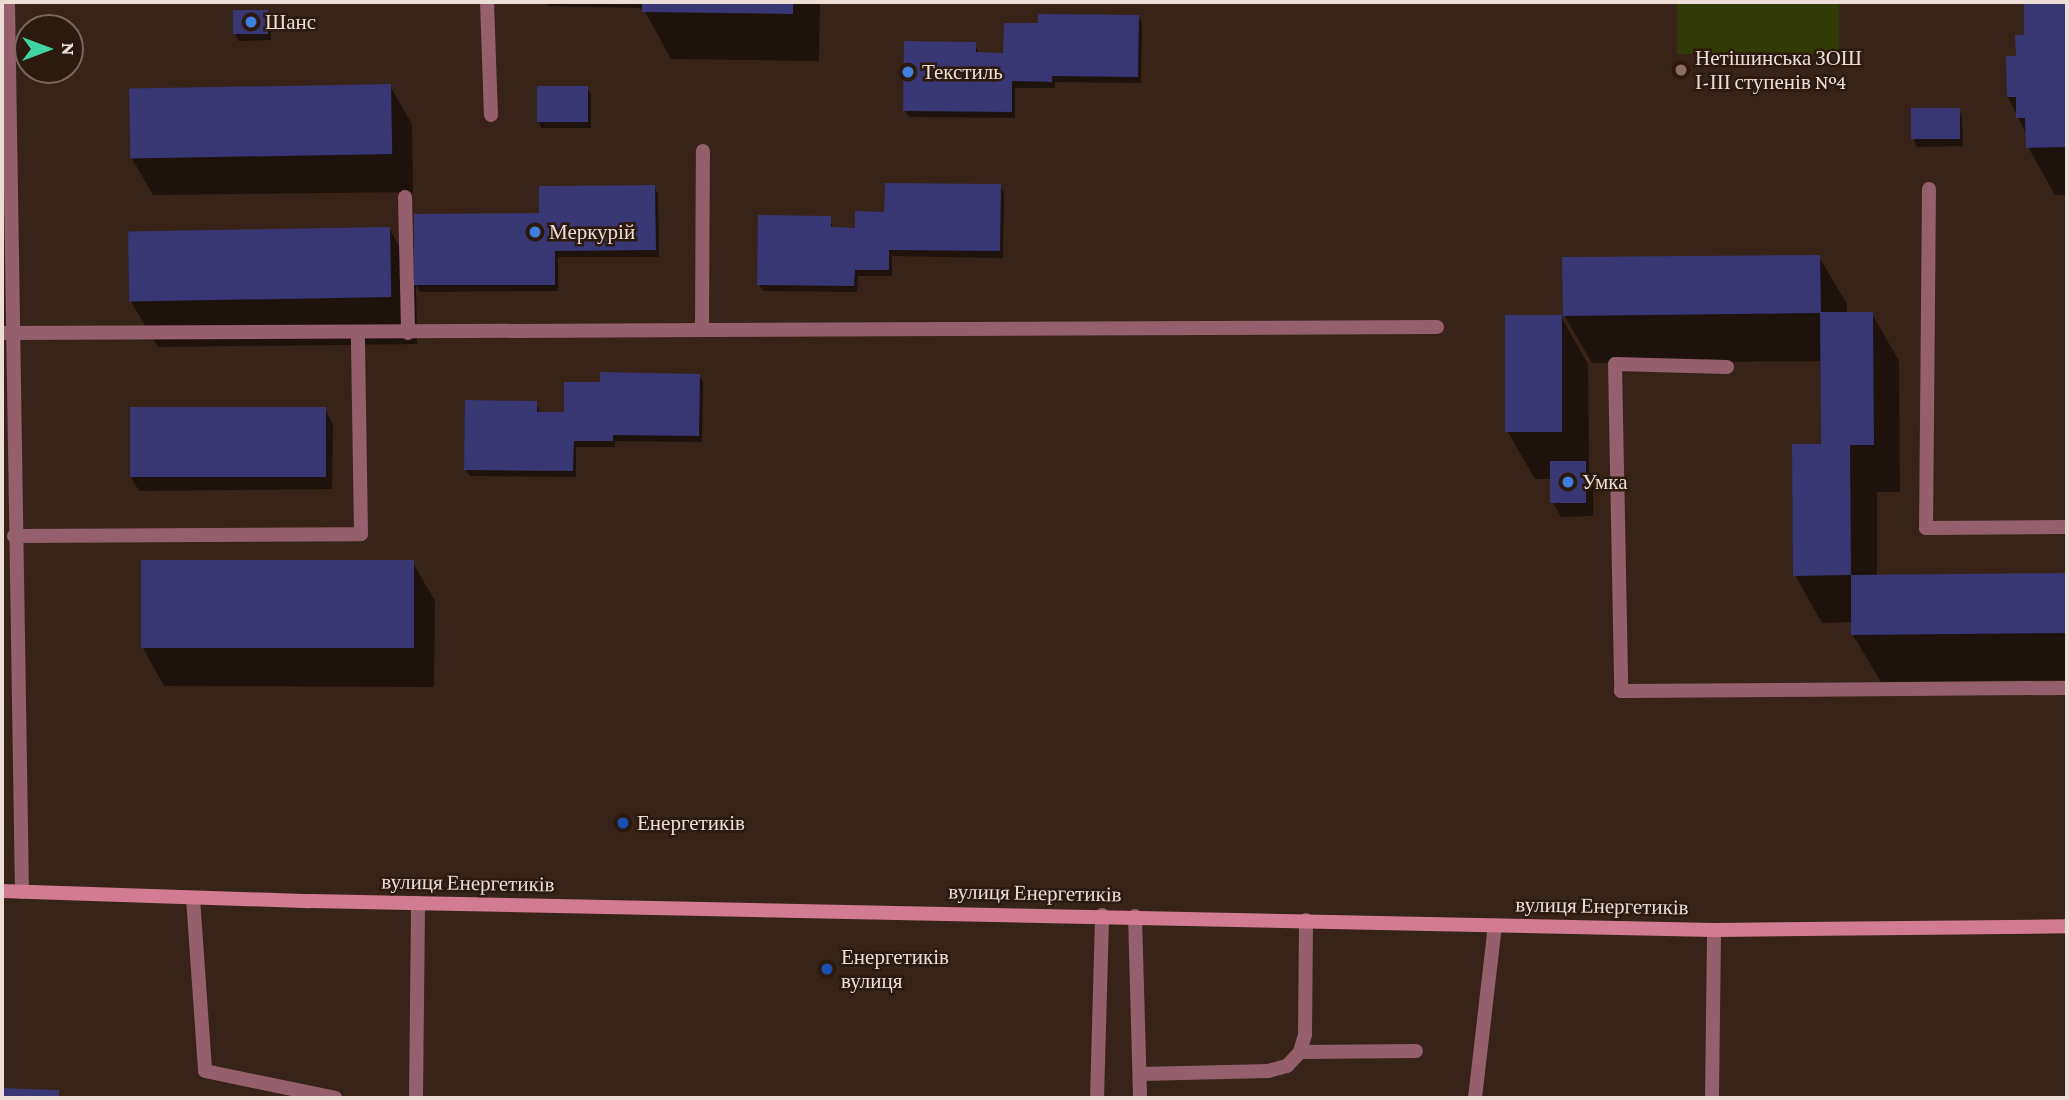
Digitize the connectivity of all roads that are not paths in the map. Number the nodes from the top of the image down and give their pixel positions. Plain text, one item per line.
1 (8, 2) edge
2 (487, 2) edge
3 (491, 115) dead end
4 (703, 151) dead end
5 (1928, 189) dead end
6 (405, 197) dead end
7 (1437, 327) dead end
8 (702, 328) junction
9 (7, 333) edge
10 (358, 333) junction
11 (408, 333) junction
12 (1727, 367) dead end
13 (2067, 527) edge
14 (14, 536) junction
15 (2067, 688) edge
16 (2, 891) edge
17 (22, 892) junction
18 (193, 898) junction
19 (418, 904) junction
20 (1102, 915) junction
21 (1135, 916) junction
22 (1306, 920) junction
23 (1495, 925) junction
24 (2067, 926) edge
25 (1714, 930) junction
26 (1416, 1051) dead end
27 (1300, 1052) junction
28 (1140, 1074) junction
29 (335, 1098) edge
30 (416, 1098) edge
31 (1097, 1098) edge
32 (1140, 1098) edge
33 (1475, 1098) edge
34 (1712, 1098) edge

1 - 9 street
2 - 3 street
4 - 8 street
5 - 13 street
6 - 11 street
7 - 8 street
8 - 11 street
9 - 10 street
9 - 14 street
10 - 11 street
10 - 14 street
12 - 15 street
14 - 17 street
16 - 17 main road, вулиця Енергетиків
17 - 18 main road, вулиця Енергетиків
18 - 19 main road, вулиця Енергетиків
18 - 29 street
19 - 20 main road, вулиця Енергетиків
19 - 30 street
20 - 21 main road, вулиця Енергетиків
20 - 31 street
21 - 22 main road, вулиця Енергетиків
21 - 28 street
22 - 23 main road, вулиця Енергетиків
22 - 27 street
23 - 25 main road, вулиця Енергетиків
23 - 33 street
24 - 25 main road, вулиця Енергетиків
25 - 34 street
26 - 27 street
27 - 28 street
28 - 32 street

